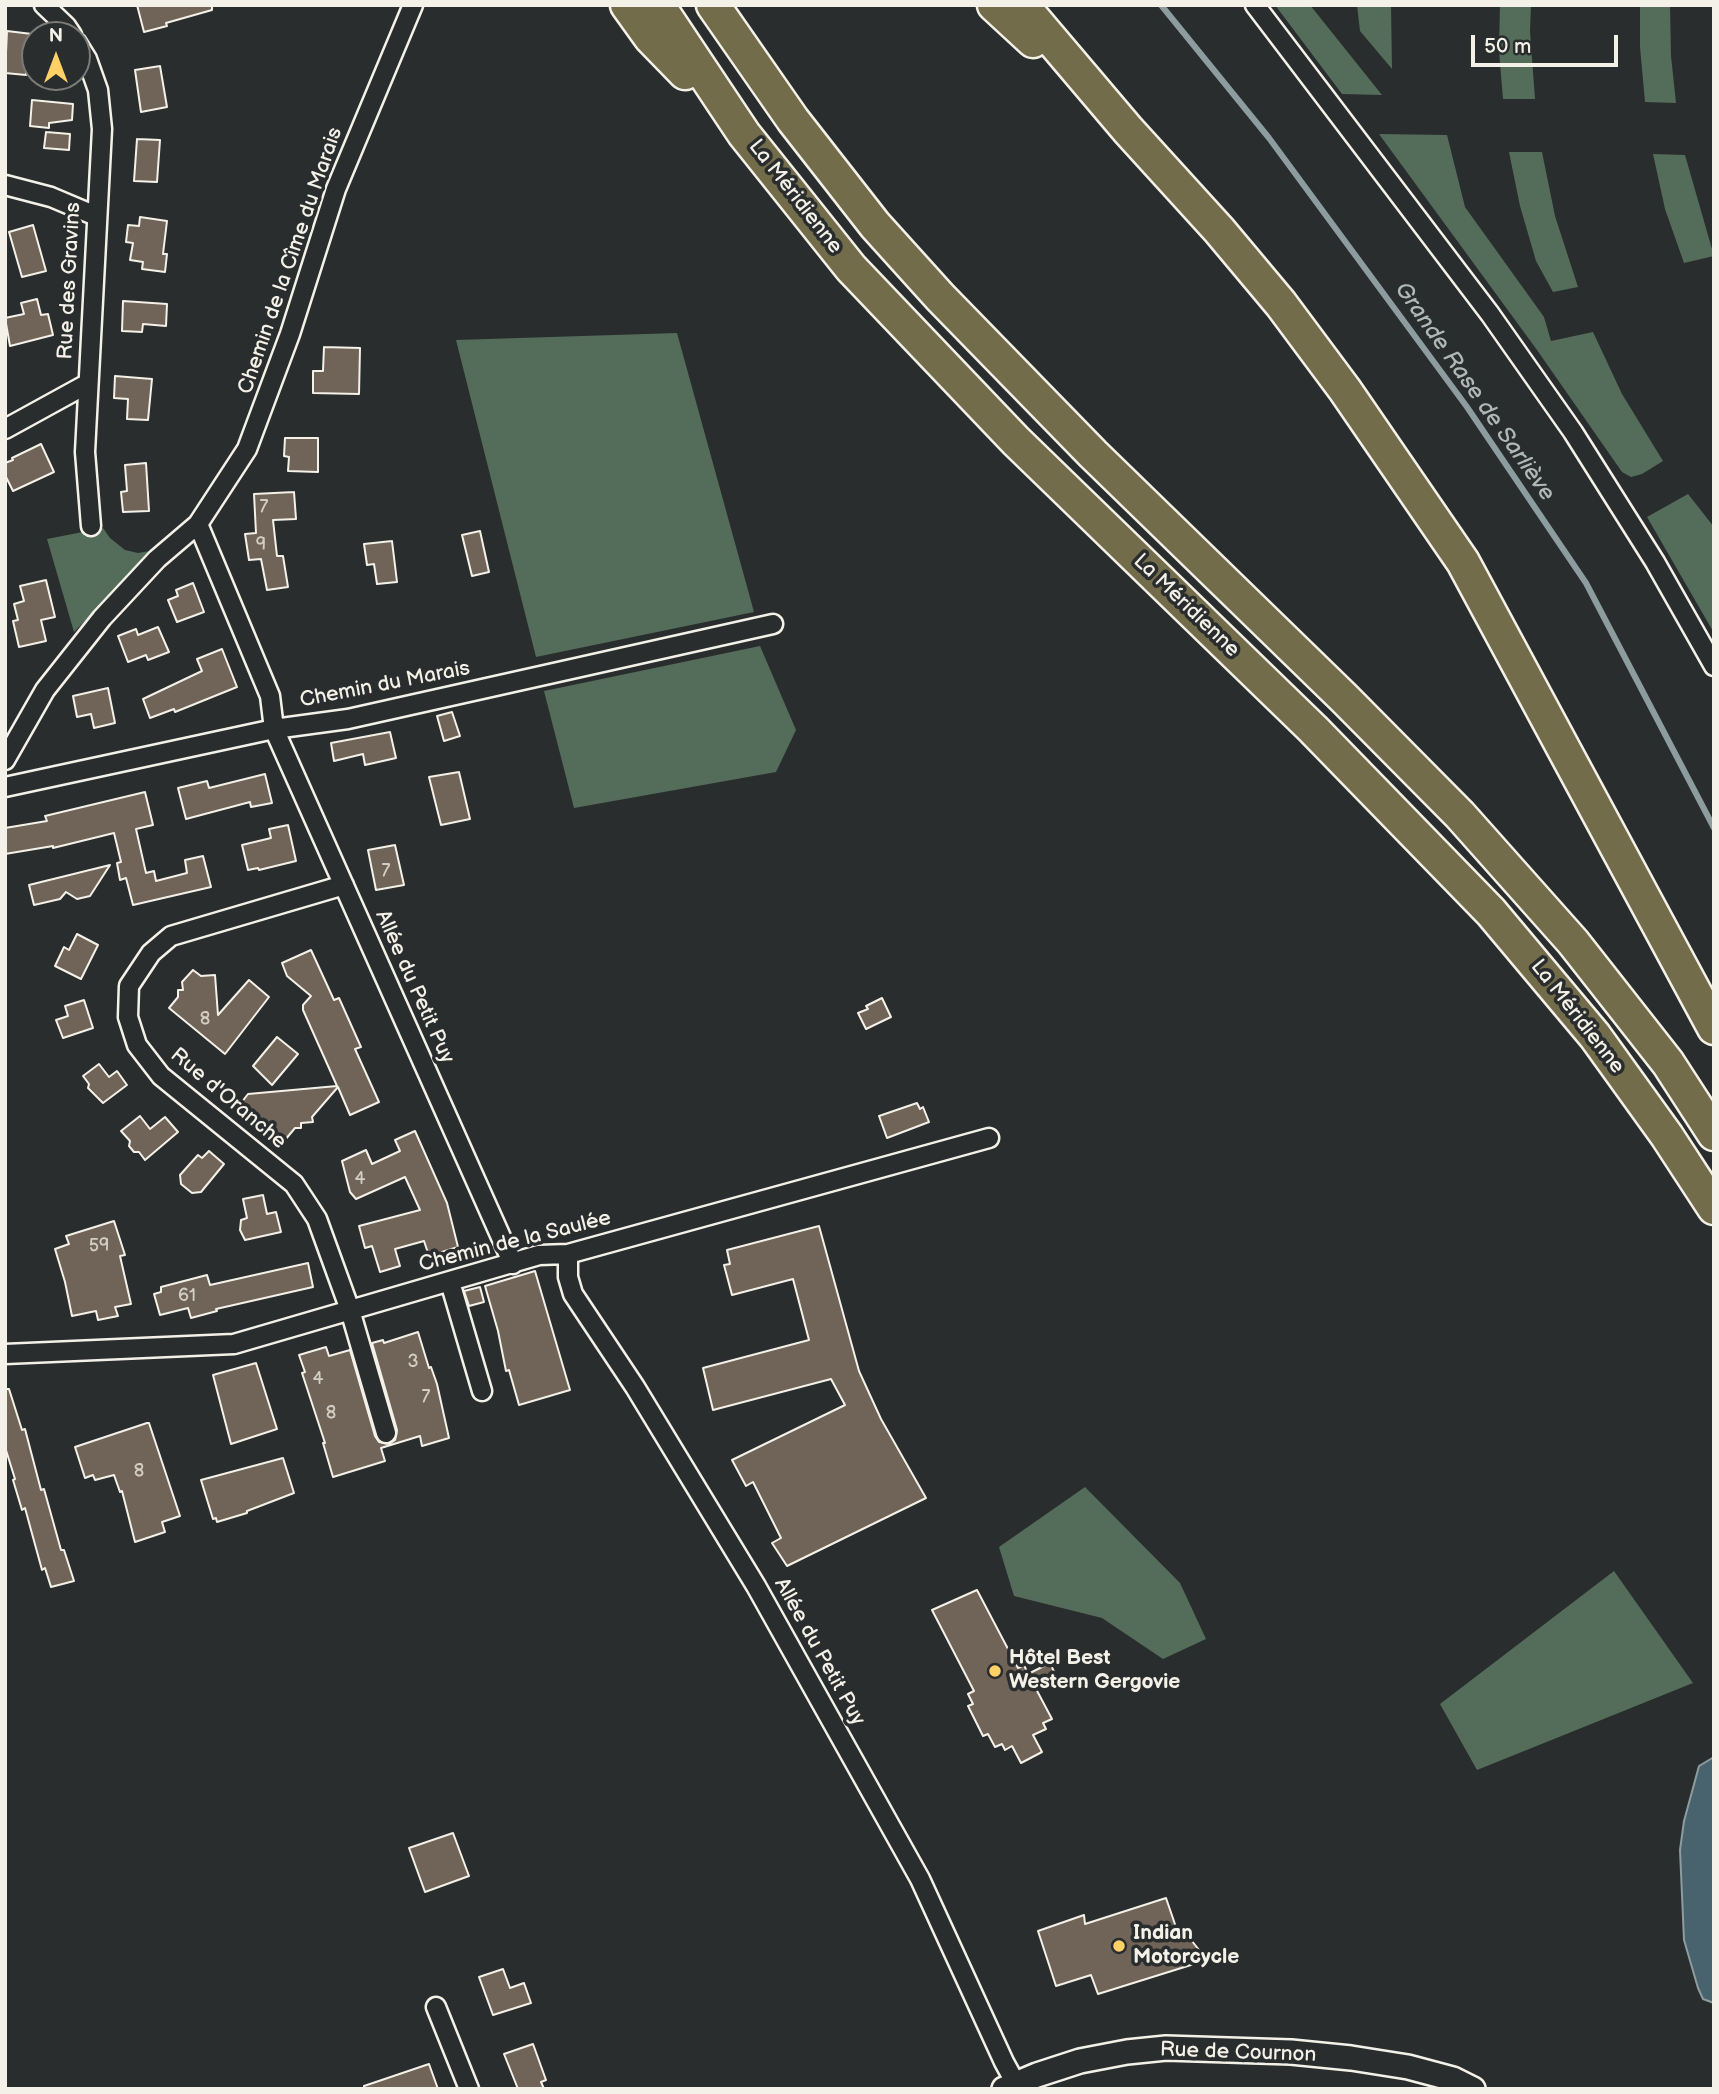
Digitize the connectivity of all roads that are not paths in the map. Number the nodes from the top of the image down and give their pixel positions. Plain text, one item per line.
1 (44, 5) edge
2 (413, 5) edge
3 (626, 5) edge
4 (658, 5) edge
5 (713, 5) edge
6 (995, 5) edge
7 (1022, 5) edge
8 (1255, 5) edge
9 (61, 21) edge
10 (91, 70) edge
11 (1128, 130) junction
12 (744, 134) junction
13 (5, 186) edge
14 (96, 216) junction
15 (87, 384) junction
16 (5, 429) edge
17 (198, 524) junction
18 (91, 526) dead end
19 (773, 624) dead end
20 (1714, 666) edge
21 (274, 729) junction
22 (5, 760) edge
23 (5, 787) edge
24 (344, 885) junction
25 (1714, 1028) edge
26 (1714, 1134) edge
27 (989, 1138) dead end
28 (1714, 1208) edge
29 (568, 1254) junction
30 (513, 1264) junction
31 (450, 1282) junction
32 (350, 1310) junction
33 (5, 1354) edge
34 (482, 1391) dead end
35 (386, 1433) dead end
36 (436, 2007) dead end
37 (1010, 2087) edge
38 (469, 2089) edge
39 (1473, 2089) edge

1 - 9 street
2 - 17 street, Chemin de la Cîme du Marais
3 - 12 highway
4 - 12 highway, La Méridienne
5 - 26 highway, La Méridienne
6 - 11 highway
7 - 11 highway
8 - 20 street
10 - 14 street, Rue des Gravins
11 - 25 highway
12 - 28 highway, La Méridienne
13 - 14 street
14 - 15 street, Rue des Gravins
15 - 16 street
15 - 18 street, Rue des Gravins
17 - 21 street
17 - 22 street, Chemin de la Cîme du Marais
19 - 21 street, Chemin du Marais
21 - 23 street, Chemin du Marais
21 - 24 street, Allée du Petit Puy
24 - 30 street, Allée du Petit Puy
24 - 32 street, Rue d'Oranche
27 - 29 street, Chemin de la Saulée
29 - 30 street, Chemin de la Saulée
29 - 37 street, Allée du Petit Puy
30 - 31 street, Chemin de la Saulée
31 - 32 street, Chemin de la Saulée
31 - 34 street
32 - 33 street, Chemin de la Saulée
32 - 35 street, Rue d'Oranche
36 - 38 street
37 - 39 street, Rue de Cournon

